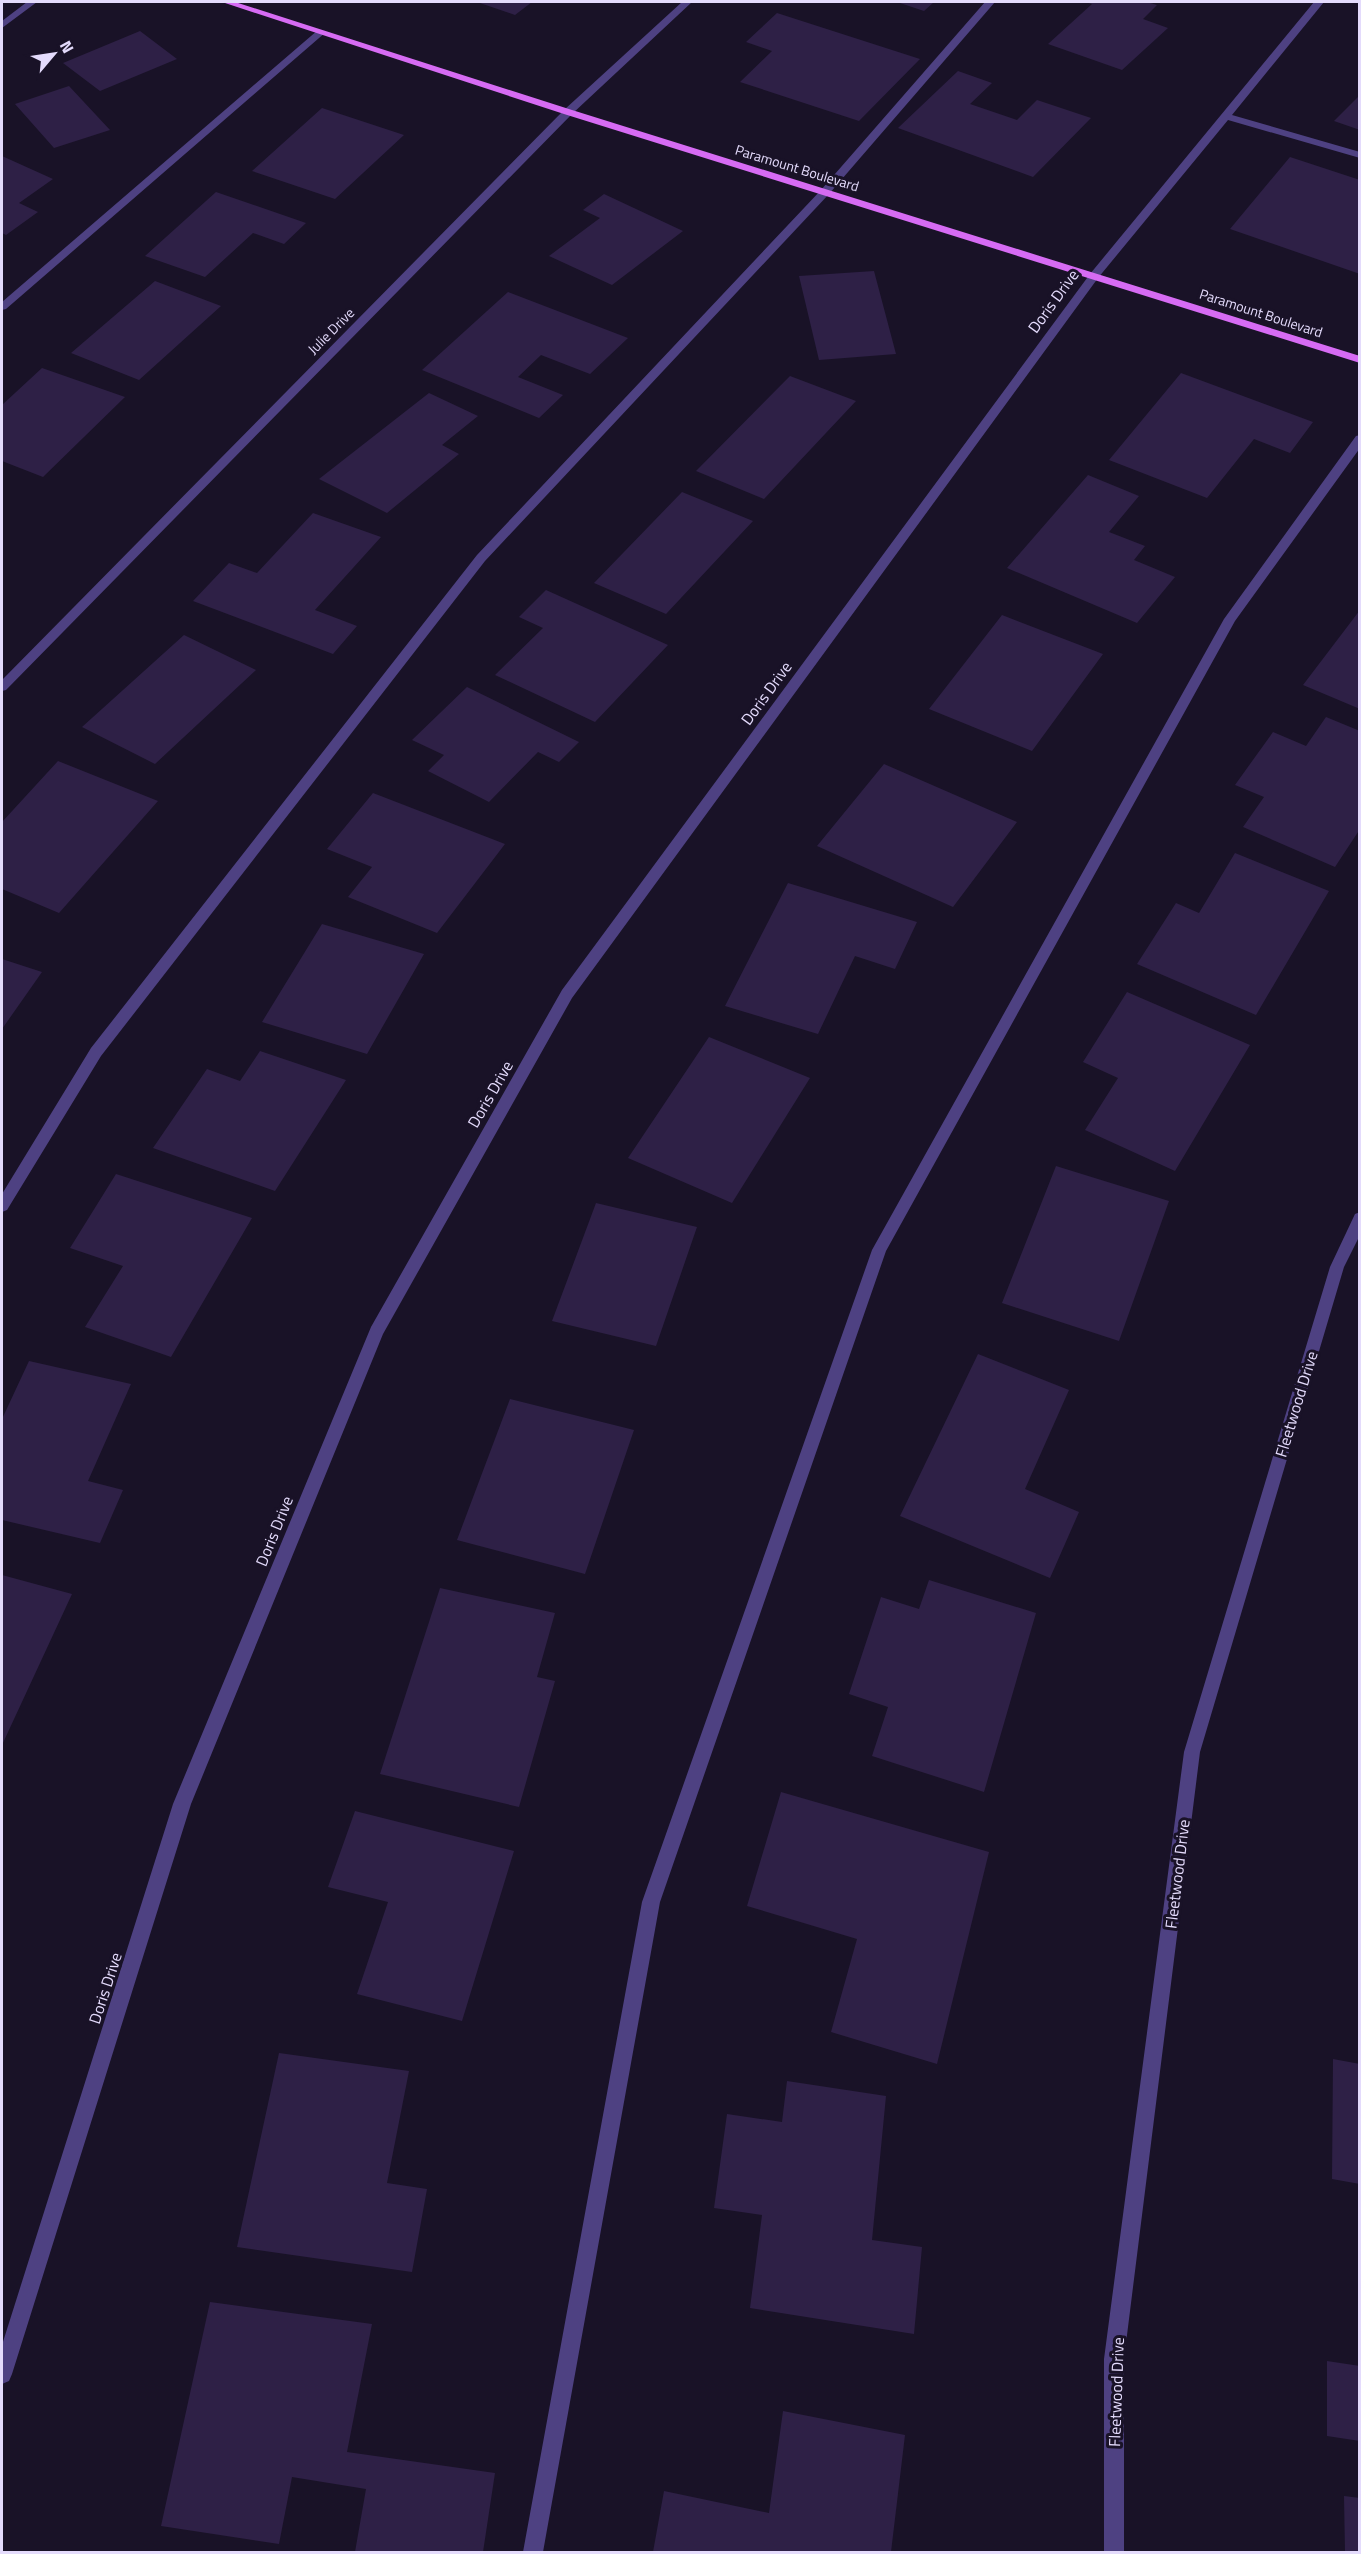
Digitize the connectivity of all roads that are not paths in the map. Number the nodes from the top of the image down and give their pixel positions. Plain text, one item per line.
1 (32, 2) edge
2 (227, 2) edge
3 (687, 2) edge
4 (990, 2) edge
5 (1319, 2) edge
6 (2, 25) edge
7 (321, 32) junction
8 (568, 112) junction
9 (1225, 116) junction
10 (1359, 155) edge
11 (825, 192) junction
12 (1094, 276) junction
13 (2, 307) edge
14 (1359, 360) edge
15 (1359, 439) edge
16 (2, 687) edge
17 (2, 1206) edge
18 (1359, 1218) edge
19 (2, 2374) edge
20 (533, 2553) edge
21 (1114, 2553) edge

1 - 6 street
2 - 7 main road, Paramount Boulevard
3 - 8 street, Julie Drive
4 - 11 street
5 - 9 street, Doris Drive
7 - 8 main road, Paramount Boulevard
7 - 13 street
8 - 11 main road, Paramount Boulevard
8 - 16 street, Julie Drive
9 - 10 street
9 - 12 street, Doris Drive
11 - 12 main road, Paramount Boulevard
11 - 17 street
12 - 14 main road, Paramount Boulevard
12 - 19 street, Doris Drive
15 - 20 street
18 - 21 street, Fleetwood Drive

